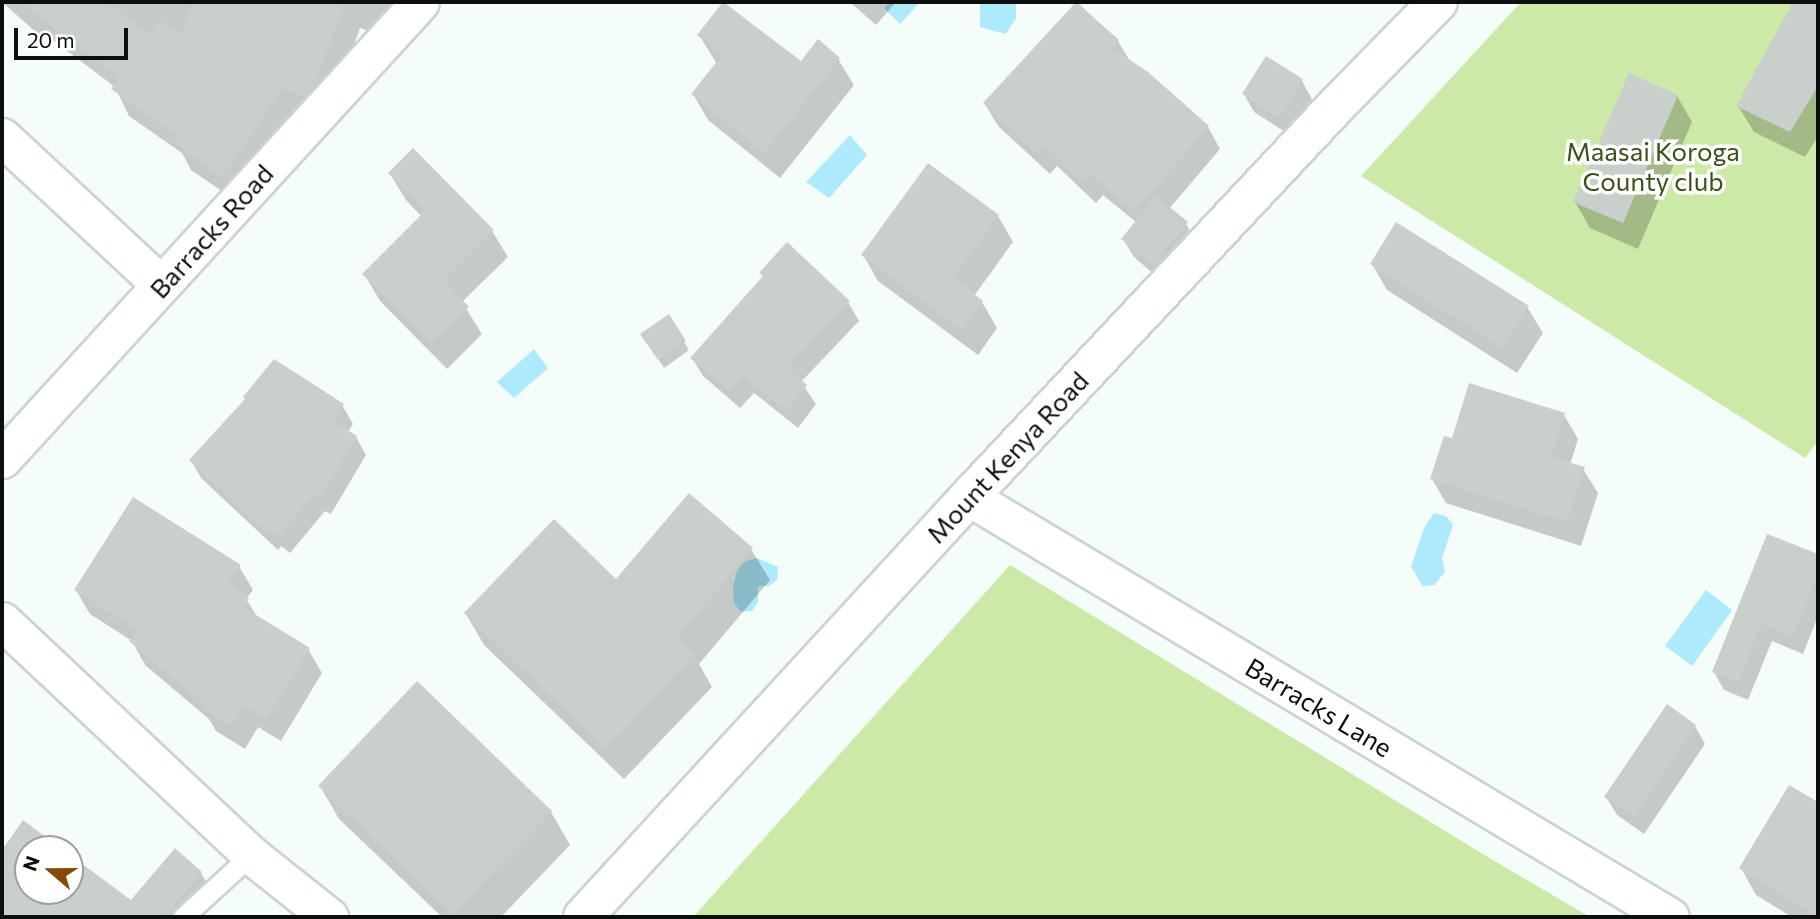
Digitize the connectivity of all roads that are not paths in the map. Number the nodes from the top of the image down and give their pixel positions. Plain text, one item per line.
1 (420, 2) edge
2 (1438, 2) edge
3 (2, 137) edge
4 (161, 285) junction
5 (2, 459) edge
6 (969, 497) junction
7 (2, 621) edge
8 (251, 855) junction
9 (183, 917) edge
10 (328, 917) edge
11 (583, 917) edge
12 (1670, 917) edge

1 - 4 street, Barracks Road
2 - 6 main road, Mount Kenya Road
3 - 4 street
4 - 5 street, Barracks Road
6 - 11 main road, Mount Kenya Road
6 - 12 street, Barracks Lane
7 - 8 street
8 - 9 lane
8 - 10 street

